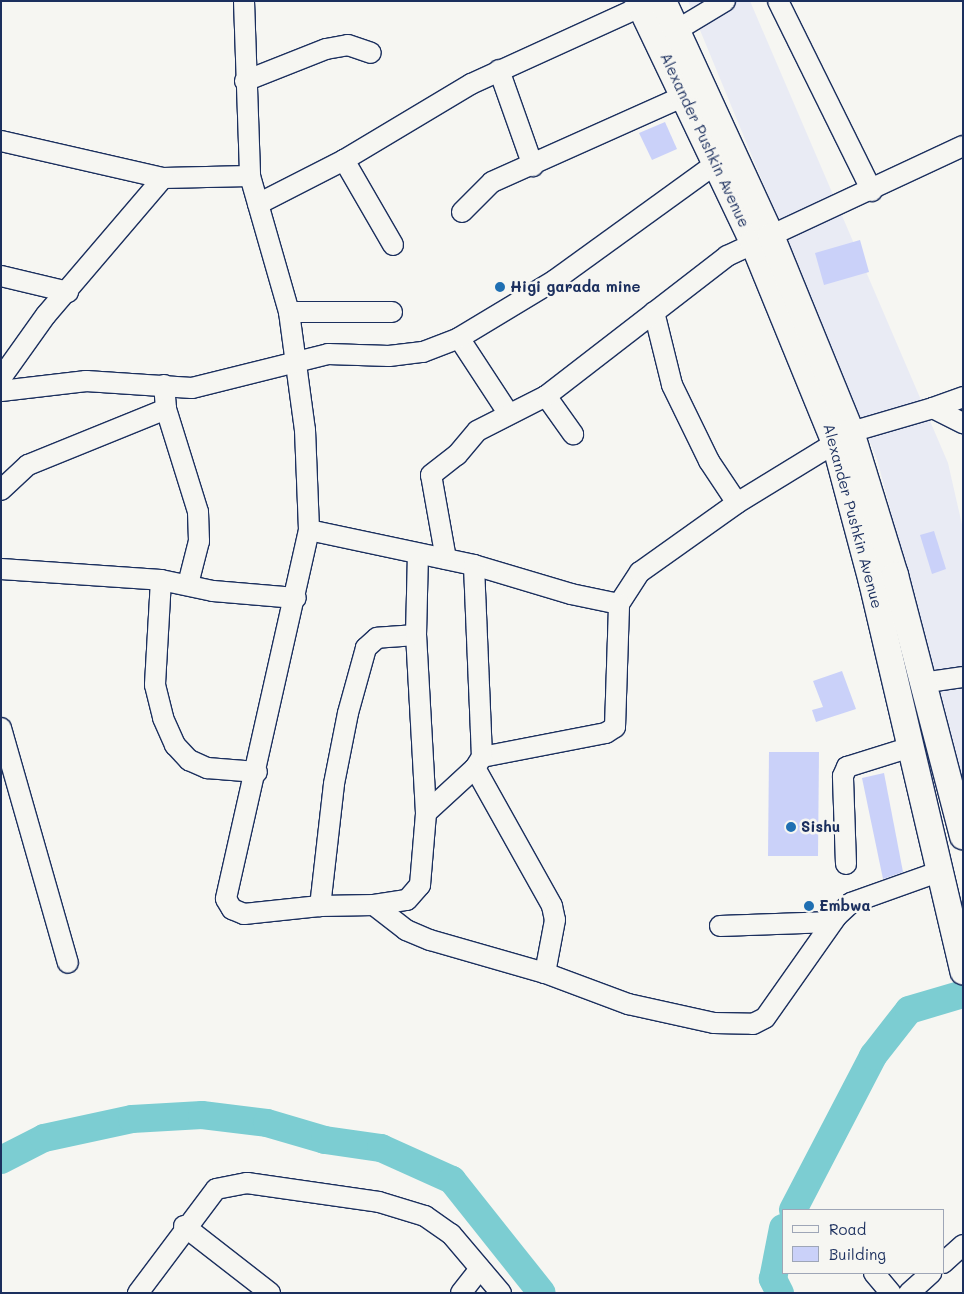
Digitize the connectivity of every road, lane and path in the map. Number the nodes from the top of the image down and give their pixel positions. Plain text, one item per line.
1 (244, 1) edge
2 (725, 1) edge
3 (778, 1) edge
4 (647, 3) edge
5 (677, 30) junction
6 (371, 53) dead end
7 (498, 70) junction
8 (245, 81) junction
9 (686, 82) junction
10 (1, 141) edge
11 (963, 146) edge
12 (344, 160) junction
13 (715, 164) junction
14 (533, 166) junction
15 (250, 176) junction
16 (163, 178) junction
17 (872, 190) junction
18 (258, 204) junction
19 (462, 212) dead end
20 (762, 239) junction
21 (393, 245) dead end
22 (1, 276) edge
23 (68, 292) junction
24 (289, 312) junction
25 (392, 312) dead end
26 (654, 312) junction
27 (459, 338) junction
28 (296, 359) junction
29 (1, 378) edge
30 (164, 384) junction
31 (1, 391) edge
32 (546, 396) junction
33 (963, 397) edge
34 (933, 408) junction
35 (166, 409) junction
36 (508, 413) junction
37 (963, 423) edge
38 (573, 434) dead end
39 (843, 437) junction
40 (1, 490) edge
41 (737, 503) junction
42 (309, 530) junction
43 (418, 555) junction
44 (446, 559) junction
45 (474, 565) junction
46 (1, 569) edge
47 (161, 580) junction
48 (188, 584) junction
49 (296, 598) junction
50 (619, 604) junction
51 (416, 635) junction
52 (963, 677) edge
53 (922, 684) junction
54 (3, 737) edge
55 (911, 747) junction
56 (479, 763) junction
57 (257, 772) junction
58 (426, 814) junction
59 (961, 820) edge
60 (846, 864) dead end
61 (938, 872) junction
62 (374, 905) junction
63 (320, 906) junction
64 (832, 922) junction
65 (720, 926) dead end
66 (68, 963) dead end
67 (963, 972) edge
68 (545, 973) junction
69 (184, 1226) junction
70 (963, 1245) edge
71 (944, 1261) edge
72 (480, 1269) junction
73 (875, 1274) edge
74 (930, 1274) edge
75 (138, 1293) edge
76 (270, 1293) edge
77 (461, 1293) edge
78 (501, 1293) edge
79 (891, 1293) edge
80 (909, 1293) edge

1 - 8 street
2 - 5 street
3 - 17 street
4 - 5 main road, Alexander Pushkin Avenue
4 - 7 street
4 - 9 main road, Alexander Pushkin Avenue
5 - 9 main road, Alexander Pushkin Avenue
6 - 8 street
7 - 12 street
7 - 14 street
8 - 15 street
9 - 13 main road, Alexander Pushkin Avenue
9 - 14 street
9 - 20 main road, Alexander Pushkin Avenue
10 - 16 street
11 - 17 street
12 - 18 street
12 - 21 street
13 - 20 main road, Alexander Pushkin Avenue
13 - 27 street
14 - 19 street
15 - 16 street
15 - 18 street
16 - 23 street
17 - 20 street
18 - 24 street
20 - 26 street
20 - 39 main road, Alexander Pushkin Avenue
22 - 23 street
23 - 29 street
24 - 25 street
24 - 28 street
26 - 32 street
26 - 41 street
27 - 28 street
27 - 36 street
28 - 30 street
28 - 42 street
30 - 31 street
30 - 35 street
32 - 36 street
32 - 38 street
33 - 34 street
34 - 37 street
34 - 39 street
35 - 40 street
35 - 48 street
36 - 44 street
39 - 41 street
39 - 53 main road, Alexander Pushkin Avenue
39 - 55 main road, Alexander Pushkin Avenue
41 - 50 street
42 - 43 street
42 - 49 street
43 - 44 street
43 - 51 street
44 - 45 street
45 - 50 street
45 - 56 street
46 - 47 street
47 - 48 street
47 - 57 street
48 - 49 street
49 - 57 street
50 - 56 street
51 - 58 street
51 - 63 street
52 - 53 street
53 - 59 main road, Alexander Pushkin Avenue
54 - 66 street
55 - 60 street
55 - 61 main road, Alexander Pushkin Avenue
56 - 58 street
56 - 68 street
57 - 63 street
58 - 62 street
61 - 64 street
61 - 67 main road, Alexander Pushkin Avenue
62 - 63 street
62 - 68 street
64 - 65 street
64 - 68 street
69 - 72 street
69 - 75 street
69 - 76 street
70 - 71 street
72 - 77 street
72 - 78 street
73 - 79 street
74 - 80 street

